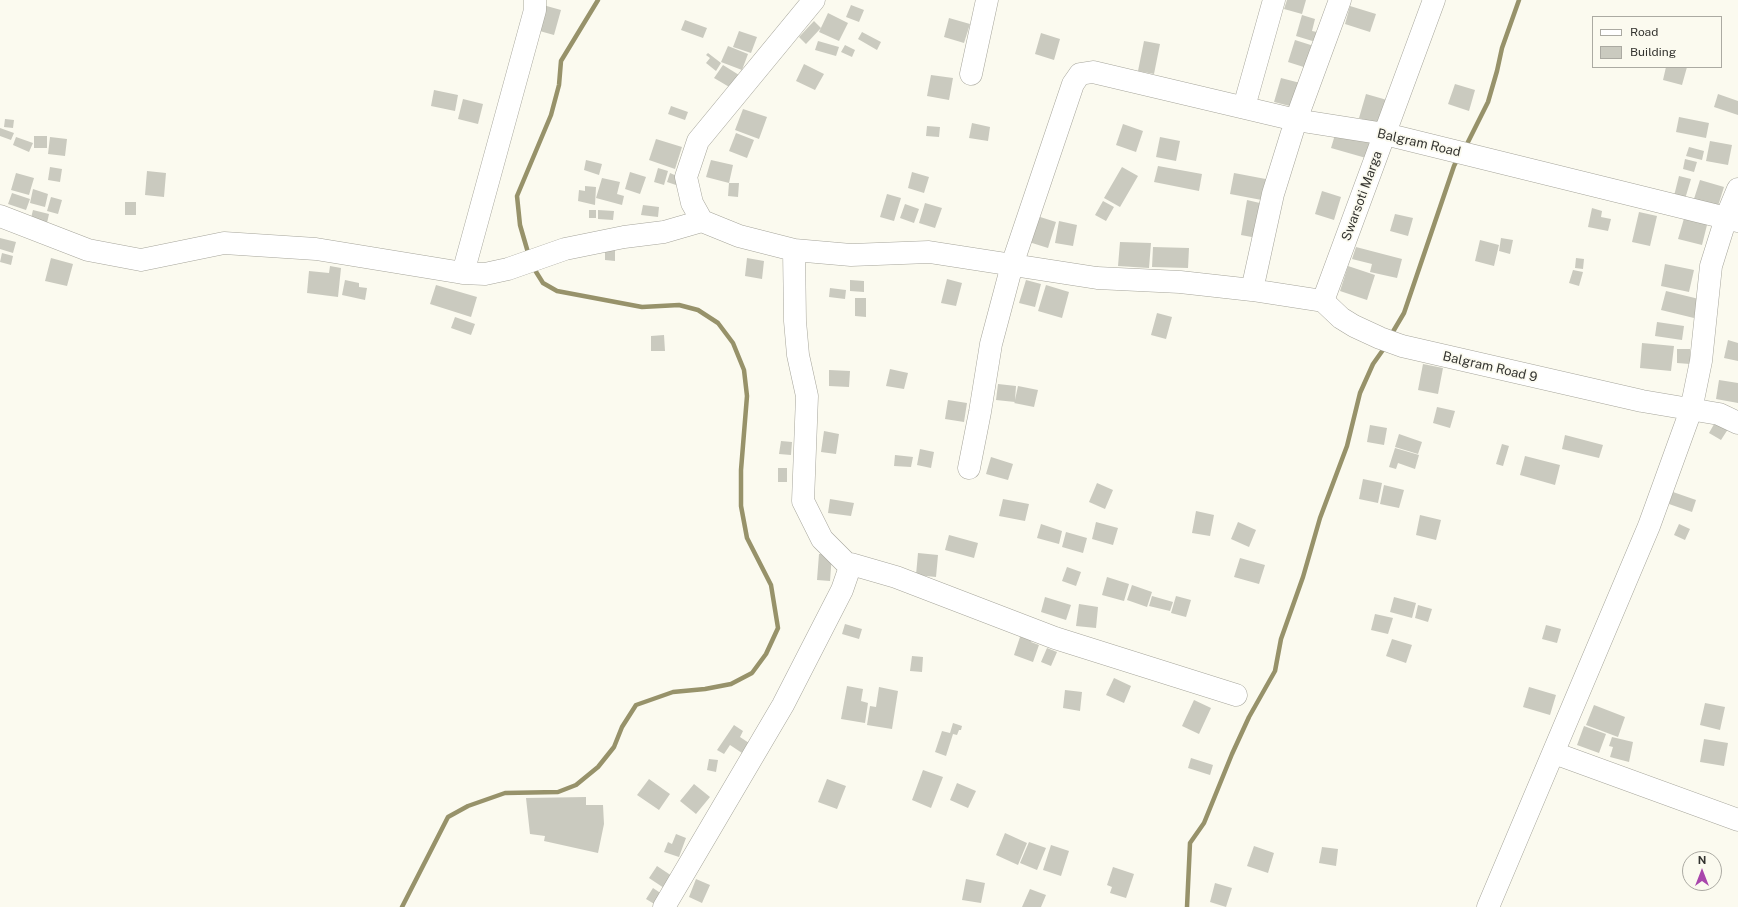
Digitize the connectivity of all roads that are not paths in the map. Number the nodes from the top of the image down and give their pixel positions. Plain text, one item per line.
1 (535, 0) edge
2 (814, 0) edge
3 (986, 0) edge
4 (1274, 0) edge
5 (1340, 0) edge
6 (1434, 0) edge
7 (971, 74) dead end
8 (1244, 107) junction
9 (1296, 120) junction
10 (1385, 134) junction
11 (1738, 189) edge
12 (0, 216) edge
13 (1732, 219) edge
14 (702, 221) junction
15 (794, 250) junction
16 (1012, 265) junction
17 (463, 273) junction
18 (1252, 290) junction
19 (1323, 301) junction
20 (1691, 410) junction
21 (1738, 423) edge
22 (969, 468) dead end
23 (850, 567) junction
24 (1236, 695) dead end
25 (1554, 753) junction
26 (1738, 820) edge
27 (664, 907) edge
28 (1488, 907) edge

1 - 17 street
2 - 14 street
3 - 7 street
4 - 8 street
5 - 9 street
6 - 10 street, Swarsoti Marga
8 - 9 street, Balgram Road
8 - 16 street, Balgram Road
9 - 10 street, Balgram Road
9 - 18 street
10 - 13 street, Balgram Road
10 - 19 street, Swarsoti Marga
11 - 13 street
12 - 17 street
13 - 20 street
14 - 15 street
14 - 17 street
15 - 16 street
15 - 23 street
16 - 18 street
16 - 22 street
18 - 19 street
19 - 20 street, Balgram Road 9
20 - 21 street, Balgram Road 9
20 - 25 street
23 - 24 street
23 - 27 street
25 - 26 street
25 - 28 street

